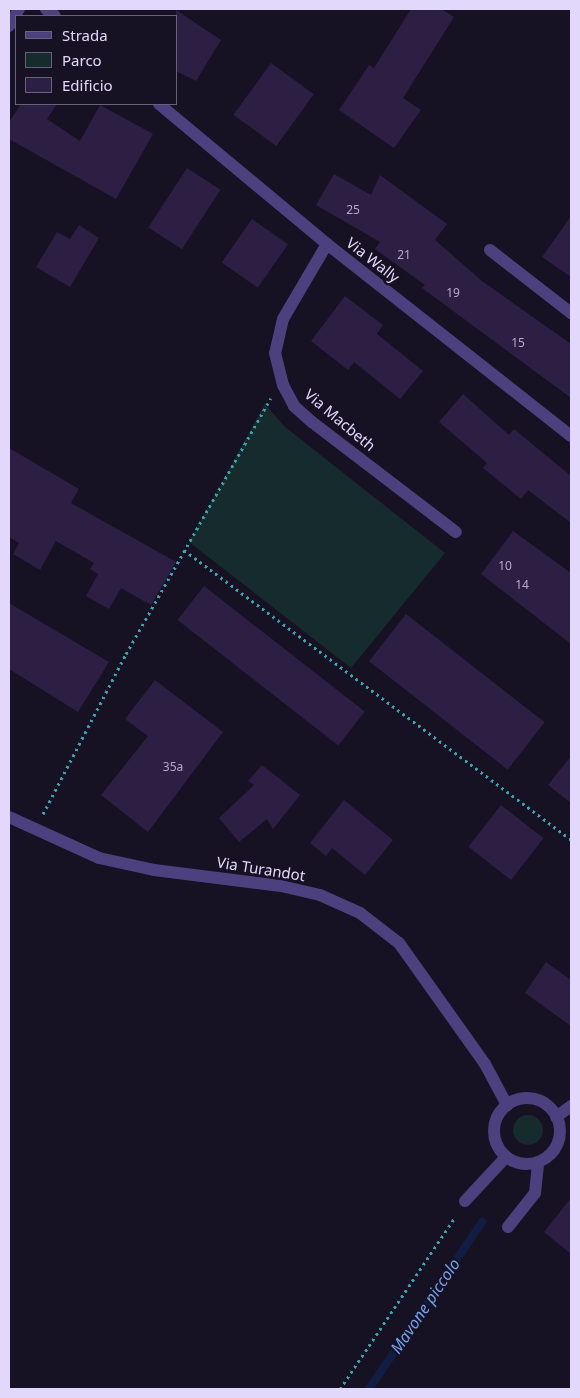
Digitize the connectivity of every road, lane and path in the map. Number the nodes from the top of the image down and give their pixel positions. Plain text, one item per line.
1 (160, 105) edge
2 (327, 244) junction
3 (490, 250) dead end
4 (571, 313) edge
5 (283, 385) junction
6 (571, 436) edge
7 (456, 532) dead end
8 (184, 550) junction
9 (43, 814) dead end
10 (9, 817) edge
11 (571, 840) edge
12 (507, 1105) junction
13 (571, 1106) edge
14 (556, 1117) junction
15 (506, 1157) junction
16 (538, 1162) junction
17 (465, 1202) joint
18 (508, 1227) dead end
19 (340, 1389) edge

1 - 2 street, Via Wally
2 - 5 street, Via Macbeth
2 - 6 street, Via Wally
3 - 4 street
5 - 7 street, Via Macbeth
5 - 8 path
8 - 9 path
8 - 11 path
10 - 12 street, Via Turandot
12 - 14 street
12 - 15 street
13 - 14 street
14 - 16 street
15 - 16 street
15 - 17 street
16 - 18 street
17 - 19 path

